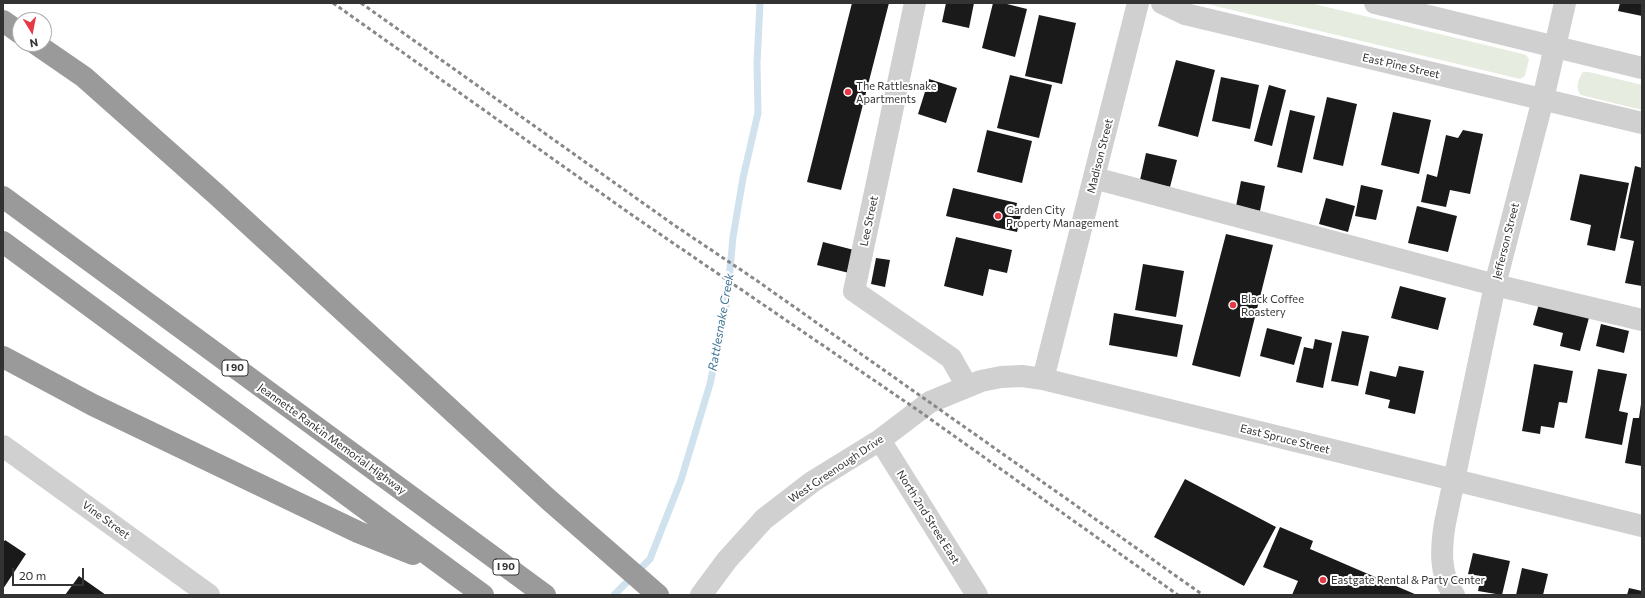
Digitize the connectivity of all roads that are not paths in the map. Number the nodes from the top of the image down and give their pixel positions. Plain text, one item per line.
1 (915, 3) edge
2 (1138, 3) edge
3 (1162, 3) edge
4 (1375, 3) edge
5 (1565, 3) edge
6 (3, 21) edge
7 (12, 27) edge
8 (1554, 46) junction
9 (48, 52) edge
10 (1642, 68) edge
11 (1543, 99) junction
12 (1642, 123) edge
13 (1094, 178) junction
14 (3, 197) edge
15 (3, 242) edge
16 (1495, 285) junction
17 (1642, 320) edge
18 (3, 357) edge
19 (1043, 379) junction
20 (967, 386) junction
21 (930, 402) joint
22 (880, 440) junction
23 (3, 446) edge
24 (1453, 481) junction
25 (1642, 526) edge
26 (447, 569) junction
27 (209, 595) edge
28 (482, 595) edge
29 (545, 595) edge
30 (658, 595) edge
31 (701, 595) edge
32 (977, 595) edge
33 (1454, 595) edge

1 - 20 street, Lee Street
2 - 13 street, Madison Street
3 - 11 street, East Pine Street
4 - 8 street
5 - 8 street, Jefferson Street
6 - 7 highway
8 - 10 street
8 - 11 street, Jefferson Street
9 - 30 highway
11 - 12 street, East Pine Street
11 - 16 street, Jefferson Street
13 - 16 street
13 - 19 street, Madison Street
14 - 29 highway, Jeannette Rankin Memorial Highway / I 90
15 - 26 highway
16 - 17 street
16 - 24 street, Jefferson Street
18 - 26 highway
19 - 20 street, East Spruce Street
19 - 24 street, East Spruce Street
20 - 21 street, East Spruce Street
21 - 22 street, West Greenough Drive
22 - 31 street, West Greenough Drive
22 - 32 street, North 2nd Street East
23 - 27 street, Vine Street
24 - 25 street, East Spruce Street
24 - 33 street, Jefferson Street
26 - 28 highway

